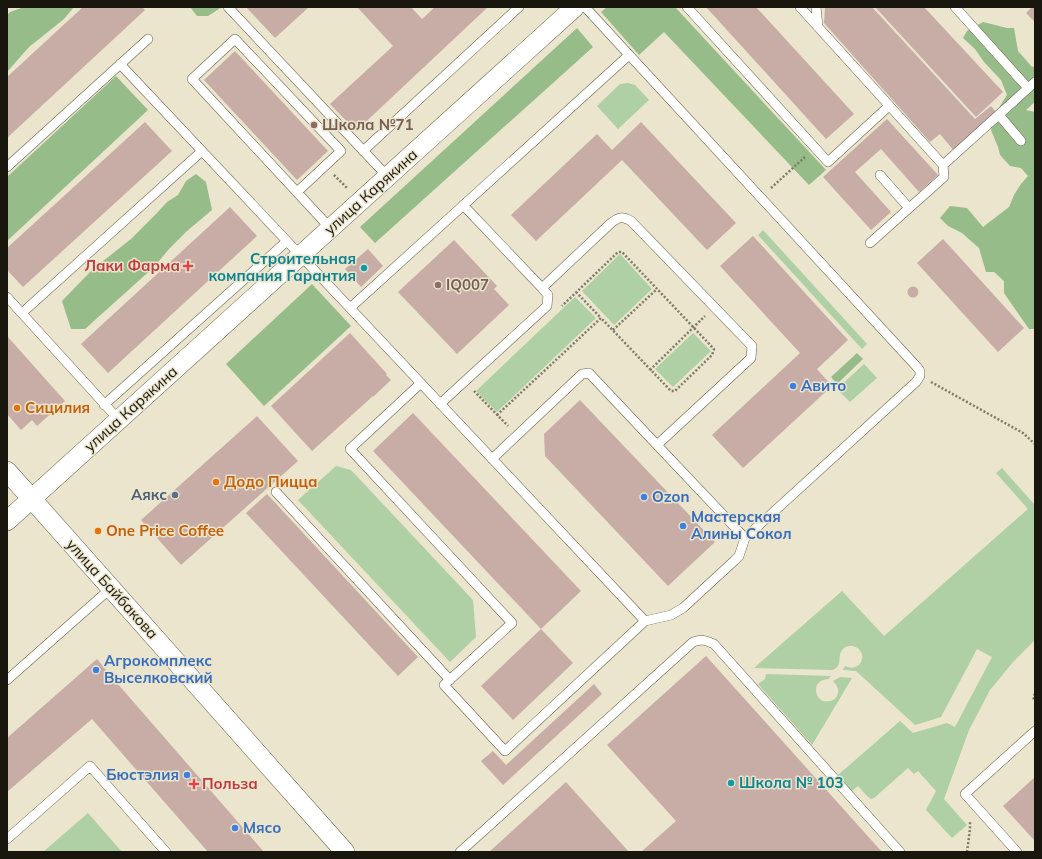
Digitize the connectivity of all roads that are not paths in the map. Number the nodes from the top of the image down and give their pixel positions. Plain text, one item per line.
1 (228, 7) edge
2 (519, 7) edge
3 (575, 7) edge
4 (585, 7) edge
5 (687, 7) edge
6 (800, 7) edge
7 (816, 7) edge
8 (955, 7) edge
9 (818, 27) junction
10 (148, 39) dead end
11 (629, 55) junction
12 (120, 64) junction
13 (1032, 85) edge
14 (889, 106) junction
15 (999, 115) junction
16 (1021, 141) dead end
17 (202, 151) junction
18 (363, 151) junction
19 (943, 165) junction
20 (7, 167) edge
21 (880, 175) dead end
22 (388, 177) junction
23 (297, 192) junction
24 (463, 206) junction
25 (909, 208) junction
26 (330, 228) junction
27 (287, 241) junction
28 (870, 243) dead end
29 (300, 255) junction
30 (542, 288) junction
31 (7, 297) edge
32 (350, 308) junction
33 (22, 313) junction
34 (421, 383) junction
35 (440, 404) junction
36 (104, 405) junction
37 (118, 420) junction
38 (657, 445) junction
39 (492, 459) junction
40 (7, 471) edge
41 (276, 492) dead end
42 (32, 499) junction
43 (7, 521) edge
44 (745, 538) junction
45 (111, 588) junction
46 (645, 621) junction
47 (7, 680) edge
48 (450, 680) junction
49 (1035, 731) edge
50 (7, 839) edge
51 (166, 852) edge
52 (344, 852) edge
53 (460, 852) edge
54 (900, 852) edge
55 (1017, 852) edge

1 - 18 lane
2 - 18 lane
3 - 22 street, улица Карякина
4 - 11 lane
5 - 14 lane
6 - 9 lane
7 - 9 lane
8 - 13 lane
9 - 14 lane
10 - 12 lane
11 - 24 lane
11 - 44 lane
12 - 17 lane
12 - 20 lane
13 - 15 lane
14 - 19 lane
15 - 16 lane
15 - 19 lane
17 - 27 lane
17 - 33 lane
18 - 22 lane
19 - 25 lane
21 - 25 lane
22 - 26 street, улица Карякина
23 - 23 lane
23 - 26 lane
24 - 30 lane
24 - 32 lane
25 - 28 lane
26 - 29 street, улица Карякина
27 - 29 lane
27 - 36 lane
29 - 32 lane
29 - 37 street, улица Карякина
30 - 35 lane
30 - 38 lane
31 - 33 lane
32 - 34 lane
33 - 36 lane
34 - 35 lane
34 - 48 lane
35 - 39 lane
36 - 37 lane
37 - 42 street, улица Карякина
38 - 39 lane
38 - 44 lane
39 - 46 lane
40 - 42 street, улица Байбакова
41 - 48 lane
42 - 43 street, улица Карякина
42 - 45 street, улица Байбакова
44 - 46 lane
45 - 47 lane
45 - 52 street, улица Байбакова
46 - 48 lane
49 - 55 lane
50 - 51 lane
53 - 54 lane

